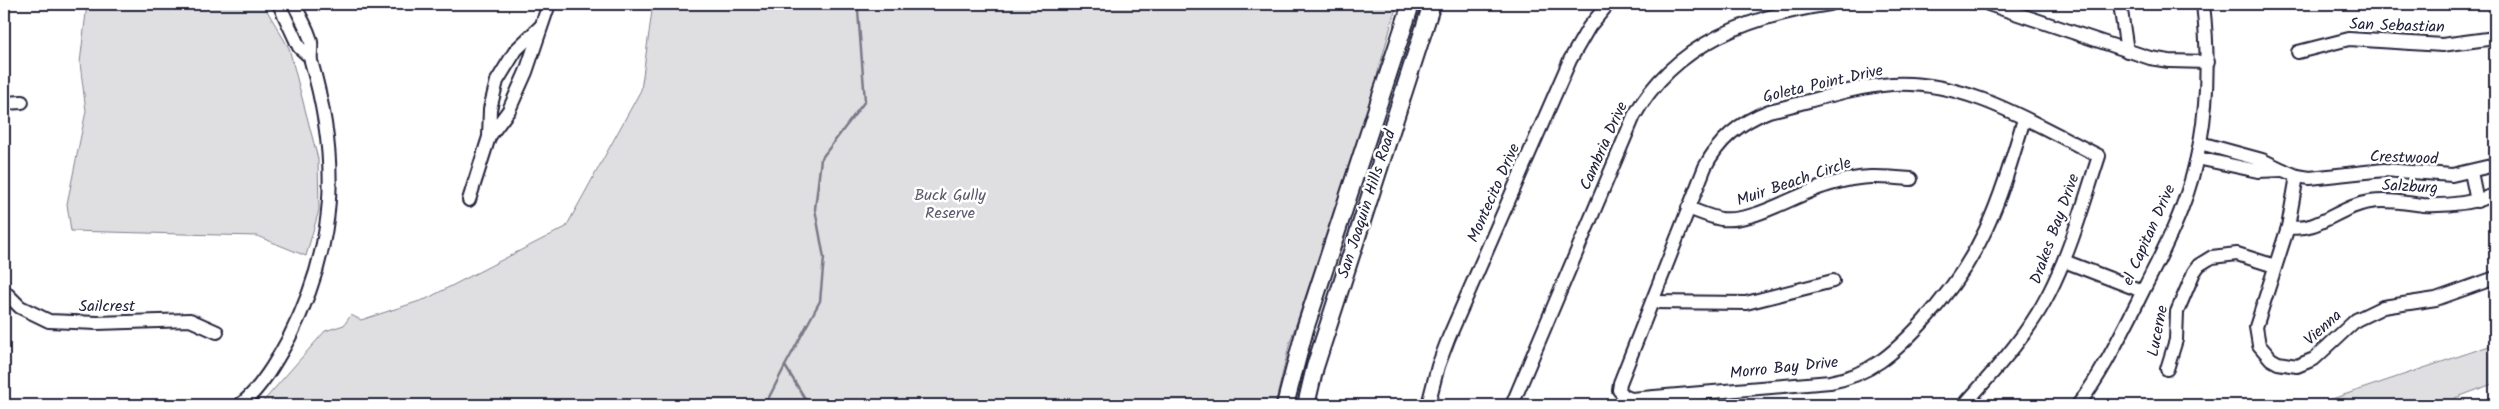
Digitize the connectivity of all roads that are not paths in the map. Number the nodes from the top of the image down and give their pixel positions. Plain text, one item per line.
1 (279, 4) edge
2 (294, 4) edge
3 (549, 4) edge
4 (1411, 4) edge
5 (1432, 4) edge
6 (1608, 4) edge
7 (1830, 4) edge
8 (1988, 4) edge
9 (2120, 4) edge
10 (2203, 4) edge
11 (541, 26) junction
12 (2495, 38) edge
13 (2127, 51) junction
14 (2298, 52) dead end
15 (310, 57) junction
16 (2208, 62) junction
17 (22, 102) dead end
18 (4, 103) edge
19 (2024, 119) junction
20 (489, 137) junction
21 (2200, 143) junction
22 (2099, 156) joint
23 (2197, 158) junction
24 (2495, 165) edge
25 (2283, 170) junction
26 (2471, 172) junction
27 (2297, 176) junction
28 (1910, 179) dead end
29 (2495, 195) edge
30 (469, 200) dead end
31 (2478, 200) junction
32 (1688, 208) junction
33 (2288, 227) junction
34 (2064, 261) junction
35 (2275, 266) junction
36 (2495, 278) edge
37 (1833, 281) dead end
38 (2142, 291) junction
39 (4, 292) edge
40 (1652, 302) junction
41 (217, 332) dead end
42 (2167, 369) dead end
43 (1639, 399) joint
44 (240, 405) edge
45 (1285, 405) edge
46 (1306, 405) edge
47 (1428, 405) edge
48 (1512, 405) edge
49 (1964, 405) edge
50 (2078, 405) edge

1 - 15 street
2 - 15 street
3 - 11 street
4 - 45 main road, San Joaquin Hills Road
5 - 46 main road, San Joaquin Hills Road
6 - 47 street, Montecito Drive
7 - 48 street, Cambria Drive
8 - 13 street
9 - 13 street
10 - 16 street, el Capitan Drive
11 - 20 street
11 - 20 street
12 - 14 street, San Sebastian
13 - 16 street
15 - 44 street
16 - 21 street, el Capitan Drive
17 - 18 street
19 - 22 street, Goleta Point Drive
19 - 32 street, Goleta Point Drive
19 - 43 street, Morro Bay Drive
20 - 30 street
21 - 23 street, el Capitan Drive
21 - 25 street, Crestwood
22 - 34 street, Drakes Bay Drive
23 - 25 street, Crestwood
23 - 38 street, el Capitan Drive
24 - 26 street, Crestwood
25 - 27 street, Crestwood
26 - 27 street, Crestwood
26 - 31 street
27 - 33 street, Vienna
28 - 32 street, Muir Beach Circle
29 - 31 street, Salzburg
31 - 33 street, Salzburg
32 - 40 street, Goleta Point Drive
33 - 35 street, Vienna
34 - 38 street
34 - 49 street, Drakes Bay Drive
35 - 36 street, Vienna
35 - 42 street, Lucerne
37 - 40 street
38 - 50 street, el Capitan Drive
39 - 41 street, Sailcrest
40 - 43 street, Goleta Point Drive

